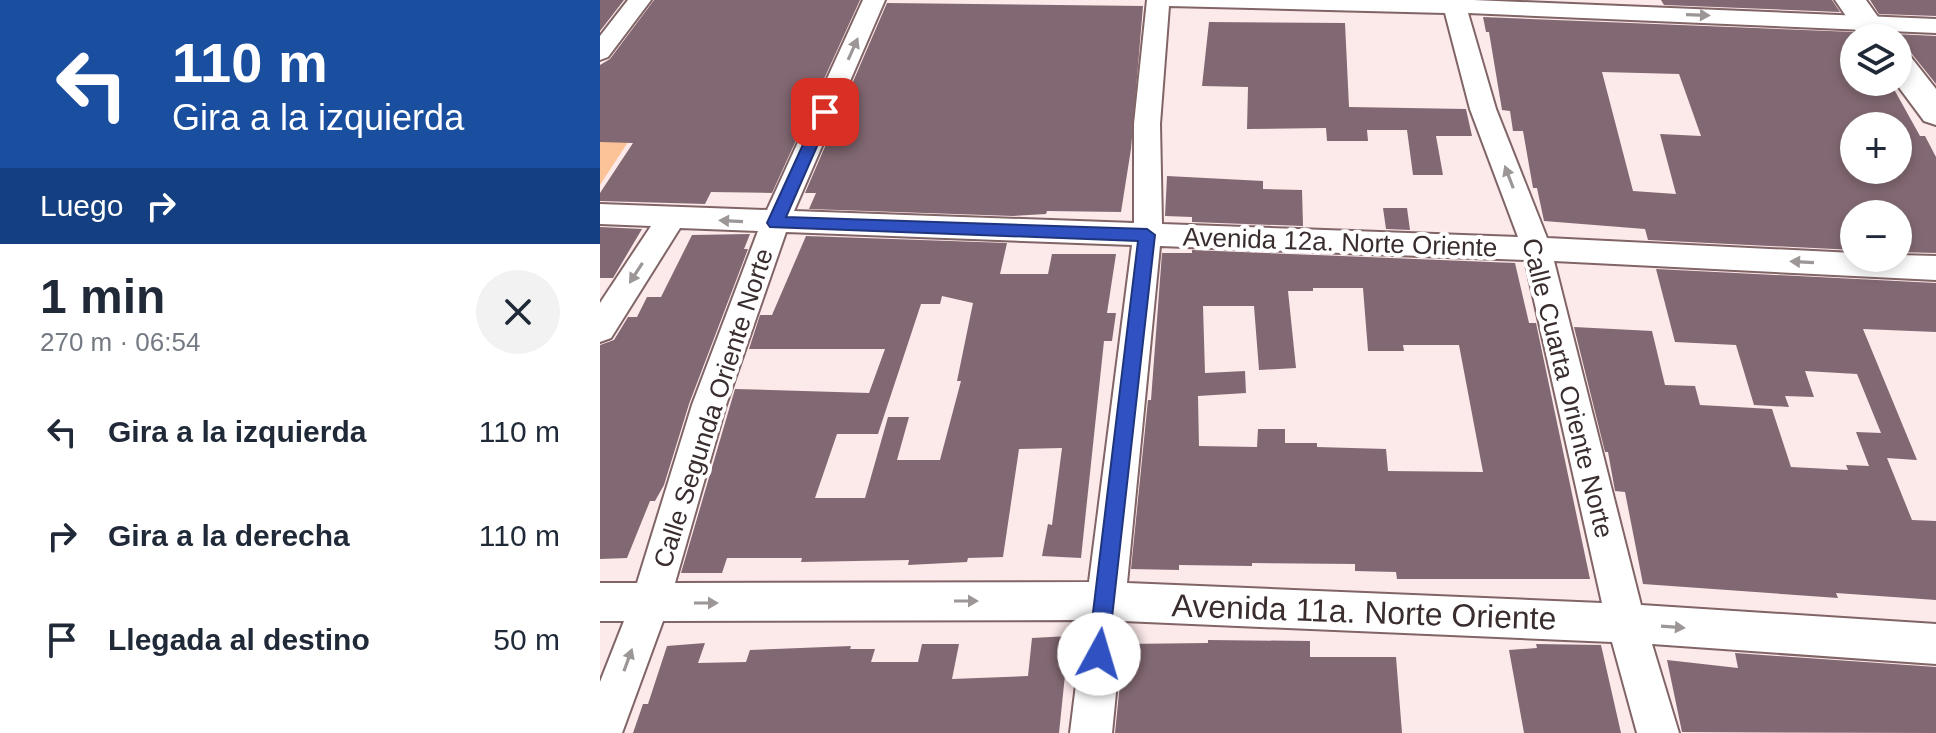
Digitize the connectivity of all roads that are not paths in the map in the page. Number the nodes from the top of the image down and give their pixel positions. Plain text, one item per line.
1 (640, 0) edge
2 (874, 0) edge
3 (1158, 0) edge
4 (1172, 0) edge
5 (1454, 3) edge
6 (1864, 20) edge
7 (1936, 26) edge
8 (600, 52) edge
9 (1912, 81) edge
10 (1936, 113) edge
11 (600, 214) edge
12 (671, 218) junction
13 (775, 223) junction
14 (1147, 235) junction
15 (1537, 249) junction
16 (1936, 268) edge
17 (600, 329) edge
18 (1105, 601) junction
19 (600, 602) edge
20 (650, 603) junction
21 (1626, 623) junction
22 (1936, 644) edge
23 (601, 733) edge
24 (1091, 733) edge
25 (1658, 733) edge

1 - 8 street
13 -> 2 street, Calle Segunda Oriente Norte
3 - 14 street
4 - 5 street
5 -> 6 street
15 -> 5 street, Calle Cuarta Oriente Norte
6 - 7 street
9 - 10 street
11 - 12 street, Avenida 12a. Norte Oriente
13 -> 12 street, Avenida 12a. Norte Oriente
12 -> 17 street
13 - 14 street, Avenida 12a. Norte Oriente
13 - 20 street, Calle Segunda Oriente Norte
14 - 15 street, Avenida 12a. Norte Oriente
14 - 18 street
16 -> 15 street, Avenida 12a. Norte Oriente
15 - 21 street, Calle Cuarta Oriente Norte
20 -> 18 street, Avenida 11a. Norte Oriente
18 - 21 street, Avenida 11a. Norte Oriente
18 - 24 street
19 - 20 street, Avenida 11a. Norte Oriente
23 -> 20 street, Calle Segunda Oriente Norte
21 -> 22 street, Avenida 11a. Norte Oriente
21 - 25 street, Calle Cuarta Oriente Norte

